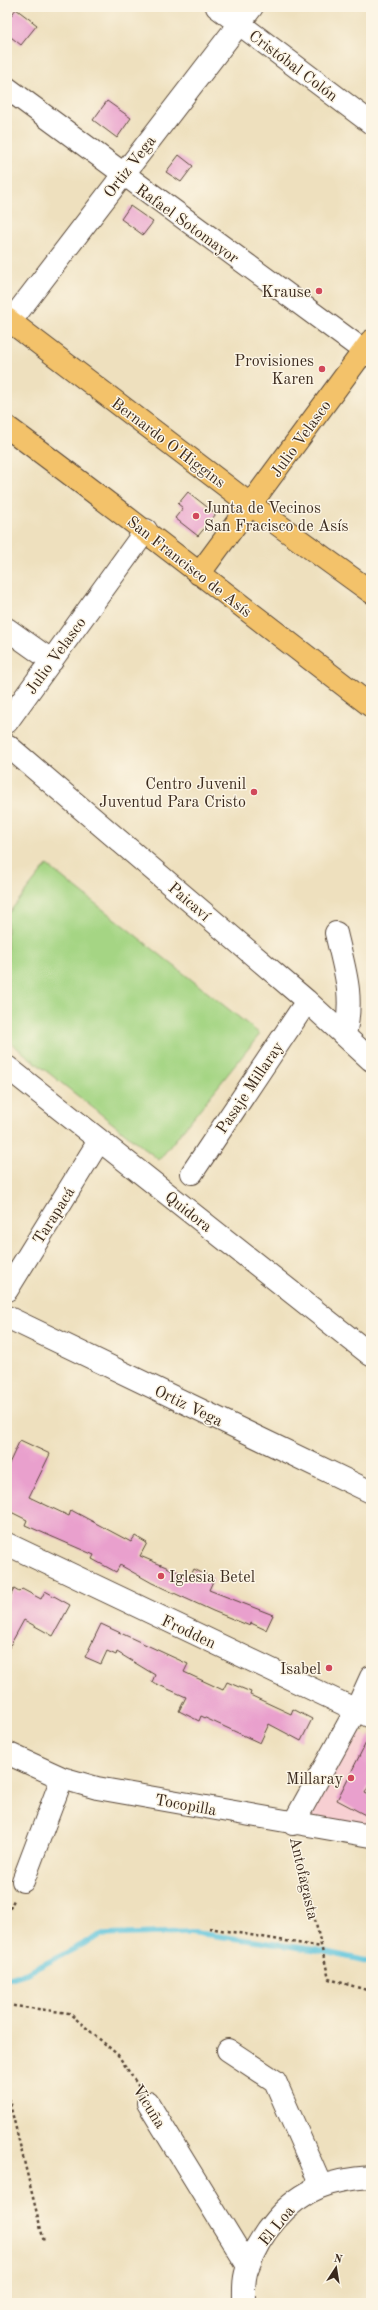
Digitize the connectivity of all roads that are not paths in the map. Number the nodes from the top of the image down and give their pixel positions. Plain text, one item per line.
1 (217, 7) edge
2 (245, 15) edge
3 (7, 88) edge
4 (371, 123) edge
5 (123, 175) junction
6 (8, 322) edge
7 (369, 349) edge
8 (7, 427) edge
9 (251, 505) junction
10 (146, 530) junction
11 (199, 574) junction
12 (371, 592) edge
13 (7, 629) edge
14 (52, 661) junction
15 (371, 706) edge
16 (7, 722) edge
17 (7, 745) edge
18 (336, 933) dead end
19 (307, 1001) junction
20 (345, 1035) junction
21 (371, 1060) edge
22 (7, 1068) edge
23 (99, 1141) junction
24 (192, 1173) dead end
25 (7, 1290) edge
26 (7, 1318) edge
27 (371, 1355) edge
28 (371, 1492) edge
29 (7, 1544) edge
30 (371, 1677) edge
31 (363, 1713) edge
32 (7, 1753) edge
33 (62, 1778) junction
34 (293, 1824) junction
35 (371, 1836) edge
36 (23, 1881) dead end
37 (228, 2050) dead end
38 (148, 2103) road end
39 (371, 2177) edge
40 (321, 2186) junction
41 (248, 2266) junction
42 (244, 2303) edge

1 - 2 street, Cristóbal Colón
2 - 4 street, Cristóbal Colón
2 - 5 street, Ortiz Vega
3 - 5 street, Rafael Sotomayor
5 - 6 street, Ortiz Vega
5 - 7 street, Rafael Sotomayor
6 - 9 main road, Bernardo O'Higgins
7 - 9 main road, Julio Velasco
8 - 10 main road, San Francisco de Asís
9 - 11 main road, Julio Velasco
9 - 12 main road, Bernardo O'Higgins
10 - 11 main road, San Francisco de Asís
10 - 14 street, Julio Velasco
11 - 15 main road, San Francisco de Asís
13 - 14 street
14 - 16 street, Julio Velasco
17 - 19 street, Paicaví
18 - 20 street
19 - 20 street, Paicaví
19 - 24 street, Pasaje Millaray
20 - 21 street, Paicaví
22 - 23 street, Quidora
23 - 25 street, Tarapacá
23 - 27 street, Quidora
26 - 28 street, Ortiz Vega
29 - 31 street, Frodden
30 - 31 street, Antofagasta
31 - 34 street, Antofagasta
32 - 33 street, Tocopilla
33 - 34 street, Tocopilla
33 - 36 street
34 - 35 street, Tocopilla
37 - 40 street
38 - 41 street, Vicuña
39 - 40 street, El Loa
40 - 41 street, El Loa
41 - 42 street, El Loa

